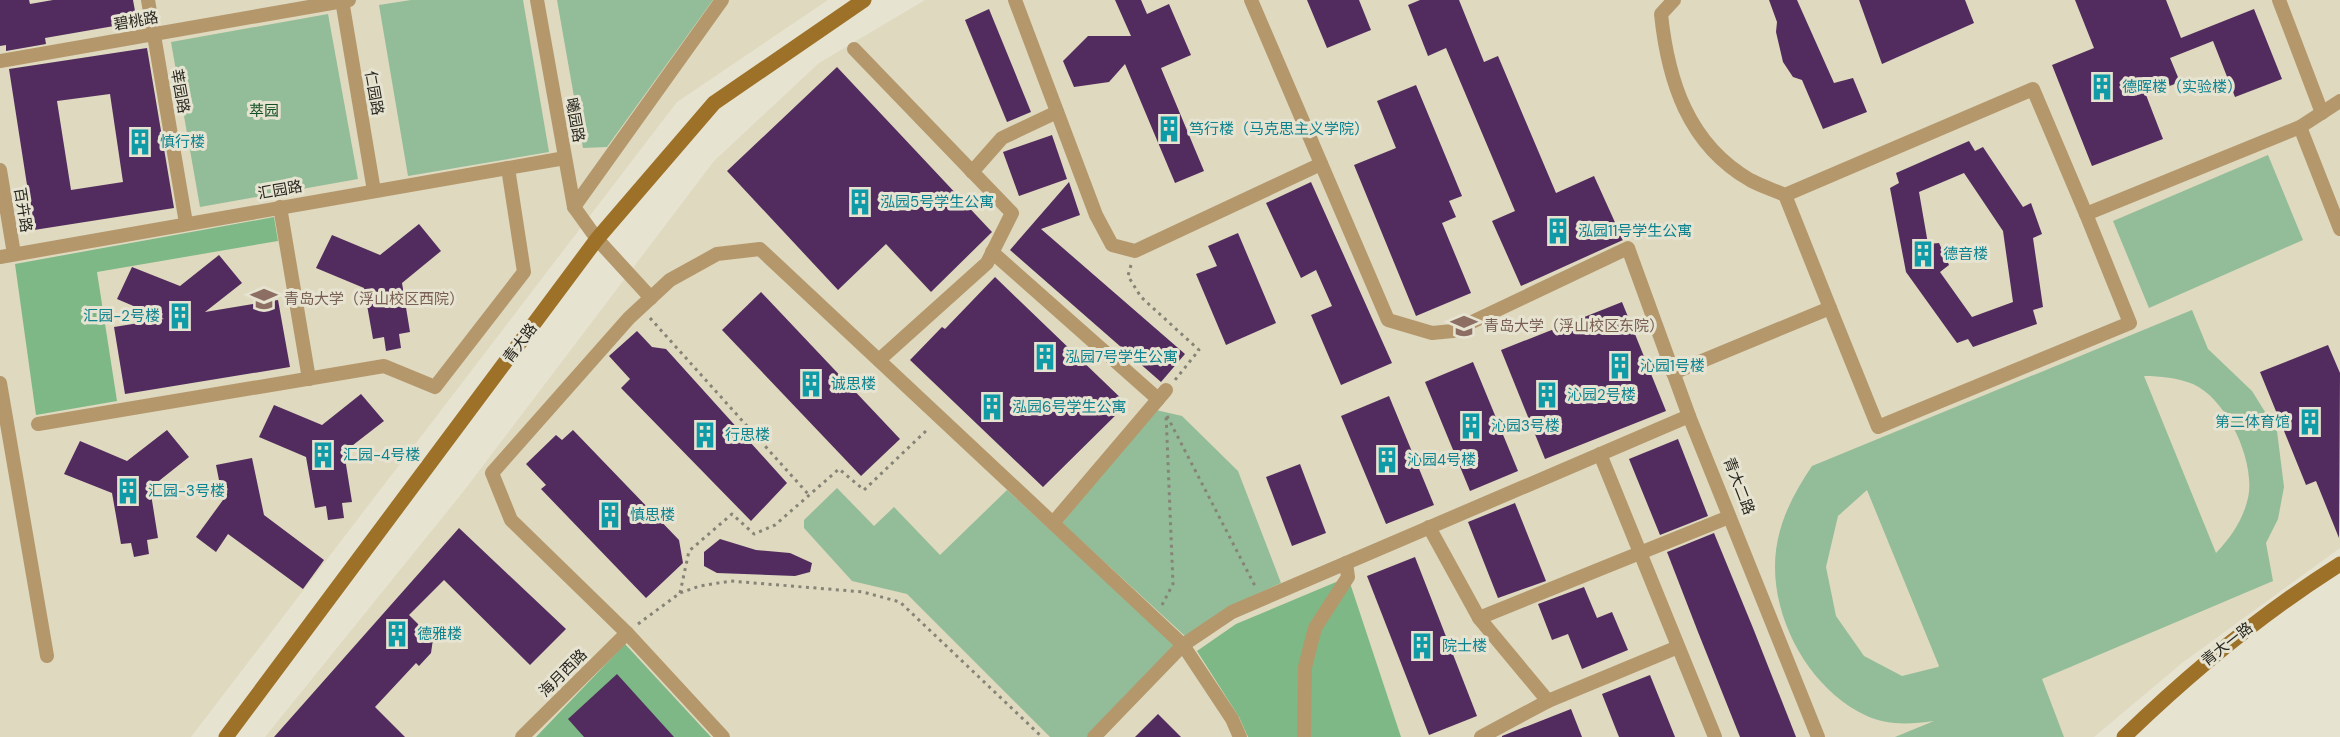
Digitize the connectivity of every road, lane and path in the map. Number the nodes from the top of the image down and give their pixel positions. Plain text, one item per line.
1 (148, 0) edge
2 (344, 0) edge
3 (537, 0) edge
4 (722, 0) edge
5 (864, 0) edge
6 (1015, 0) edge
7 (1251, 0) edge
8 (1674, 0) edge
9 (2279, 0) edge
10 (153, 34) junction
11 (854, 49) dead end
12 (0, 61) edge
13 (2340, 101) edge
14 (1057, 112) junction
15 (2322, 113) junction
16 (2300, 127) junction
17 (565, 158) junction
18 (1321, 164) junction
19 (508, 168) junction
20 (0, 170) edge
21 (972, 172) junction
22 (374, 191) junction
23 (1785, 195) junction
24 (280, 207) junction
25 (574, 207) junction
26 (2086, 214) junction
27 (186, 223) junction
28 (2340, 229) edge
29 (597, 239) junction
30 (1135, 250) junction
31 (992, 252) junction
32 (7, 256) edge
33 (645, 303) junction
34 (1830, 308) junction
35 (879, 360) junction
36 (1675, 372) junction
37 (309, 379) junction
38 (0, 383) edge
39 (1162, 395) junction
40 (1167, 414) junction
41 (1689, 416) junction
42 (940, 417) junction
43 (38, 424) dead end
44 (1600, 454) junction
45 (809, 495) junction
46 (1729, 517) junction
47 (1053, 523) junction
48 (1429, 527) junction
49 (1639, 554) junction
50 (1346, 563) junction
51 (2340, 564) edge
52 (680, 593) junction
53 (1263, 599) junction
54 (1155, 618) junction
55 (1479, 618) junction
56 (627, 633) junction
57 (1183, 645) junction
58 (1678, 647) junction
59 (47, 656) dead end
60 (1548, 701) junction
61 (226, 737) edge
62 (522, 737) edge
63 (723, 737) edge
64 (1042, 737) edge
65 (1095, 737) edge
66 (1240, 737) edge
67 (1304, 737) edge
68 (1481, 737) edge
69 (1715, 737) edge
70 (1819, 737) edge
71 (2124, 737) edge

1 - 10 street, 莘园路
2 - 10 street, 碧桃路
2 - 22 street, 仁园路
3 - 17 street, 曦园路
4 - 25 street
5 - 29 street, 青大路
6 - 14 street
7 - 18 street
8 - 23 street
9 - 15 street
10 - 12 street, 碧桃路
10 - 27 street, 莘园路
11 - 21 street
13 - 15 street
14 - 21 street
14 - 30 street
15 - 16 street
16 - 26 street
16 - 28 street
17 - 19 street, 汇园路
17 - 25 street, 曦园路
18 - 30 street
18 - 36 street
19 - 22 street, 汇园路
19 - 37 street
20 - 32 street, 百卉路
21 - 31 street
22 - 24 street, 汇园路
23 - 26 street
23 - 34 street
24 - 27 street, 汇园路
24 - 37 street
25 - 29 street, 曦园路
26 - 34 street
27 - 32 street, 汇园路
29 - 33 street, 曦园路
29 - 61 street, 青大路
30 - 39 path
31 - 35 street
31 - 39 street
33 - 35 street
33 - 45 path
33 - 56 street
34 - 36 street
35 - 42 street
36 - 41 street
36 - 70 street, 青大二路
37 - 43 street
38 - 59 street
39 - 40 path
39 - 47 street
40 - 53 path
40 - 54 path
41 - 44 street
41 - 46 street
42 - 45 path
42 - 47 street
44 - 48 street
44 - 49 street
45 - 52 path
46 - 49 street
46 - 70 street
47 - 54 street
48 - 50 street
48 - 55 street
49 - 55 street
49 - 58 street
50 - 53 street
50 - 67 street
51 - 71 street, 青大一路
52 - 56 path
52 - 64 path
53 - 57 street
54 - 57 street
55 - 60 street
56 - 62 street, 海月西路
56 - 63 street
57 - 65 street
57 - 66 street
58 - 60 street
58 - 69 street
60 - 68 street

